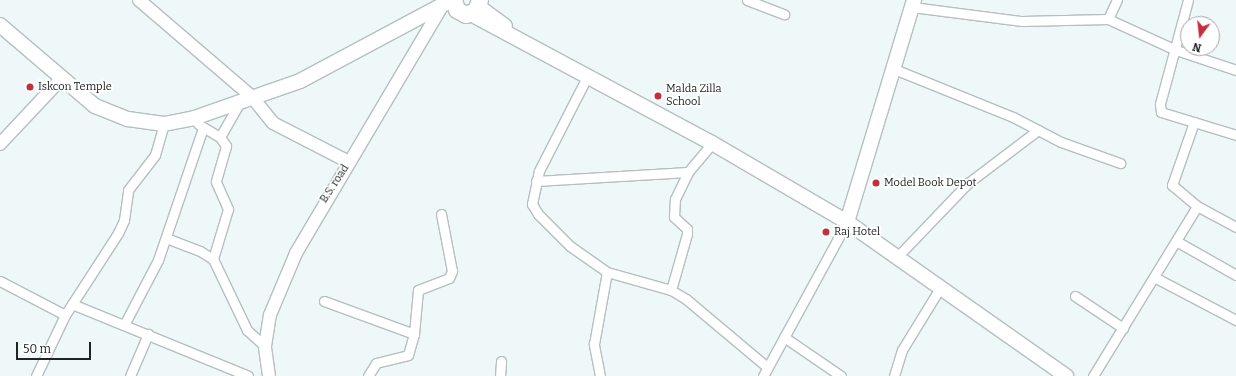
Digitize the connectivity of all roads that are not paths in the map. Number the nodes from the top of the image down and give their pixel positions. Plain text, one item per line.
1 (140, 0) edge
2 (747, 0) edge
3 (1118, 0) edge
4 (1188, 0) edge
5 (913, 4) edge
6 (448, 5) edge
7 (477, 7) edge
8 (784, 14) dead end
9 (1108, 20) junction
10 (0, 25) edge
11 (1176, 50) junction
12 (894, 69) junction
13 (1236, 70) edge
14 (587, 77) junction
15 (61, 79) junction
16 (246, 100) junction
17 (1194, 122) junction
18 (198, 123) junction
19 (164, 124) junction
20 (1038, 130) junction
21 (1236, 135) edge
22 (220, 137) junction
23 (712, 143) junction
24 (0, 144) edge
25 (349, 162) junction
26 (1120, 163) dead end
27 (688, 172) junction
28 (536, 181) junction
29 (1197, 206) junction
30 (441, 214) dead end
31 (847, 222) junction
32 (1236, 227) edge
33 (166, 238) junction
34 (1176, 241) junction
35 (897, 257) junction
36 (213, 259) junction
37 (607, 272) junction
38 (1236, 275) edge
39 (1154, 277) junction
40 (0, 281) edge
41 (940, 288) junction
42 (671, 290) junction
43 (1075, 296) dead end
44 (324, 301) dead end
45 (72, 304) junction
46 (65, 315) junction
47 (1236, 320) edge
48 (124, 326) junction
49 (1123, 328) junction
50 (148, 334) junction
51 (414, 334) junction
52 (784, 338) junction
53 (266, 346) junction
54 (502, 361) dead end
55 (767, 367) junction
56 (36, 376) edge
57 (130, 376) edge
58 (248, 376) edge
59 (269, 376) edge
60 (368, 376) edge
61 (500, 376) edge
62 (600, 376) edge
63 (763, 376) edge
64 (841, 376) edge
65 (894, 376) edge
66 (1066, 376) edge
67 (1093, 376) edge

1 - 16 street
2 - 8 street
3 - 9 street
4 - 11 street
5 - 9 street
5 - 12 main road
6 - 7 highway
6 - 16 main road
6 - 25 street, B.S. road
7 - 14 main road
9 - 11 street
10 - 15 main road
11 - 13 street
11 - 17 street
12 - 20 street
12 - 31 main road
14 - 23 main road
14 - 28 street
15 - 19 main road
15 - 24 street
16 - 18 main road
16 - 22 street
16 - 25 street
17 - 21 street
17 - 29 street
18 - 19 main road
18 - 22 street
18 - 33 street
19 - 45 street
20 - 26 street
20 - 35 street
22 - 36 street
23 - 27 street
23 - 31 main road
25 - 53 street, B.S. road
27 - 28 street
27 - 42 street
28 - 37 street
29 - 32 street
29 - 34 street
30 - 51 street
31 - 35 main road
31 - 52 street
33 - 36 street
33 - 48 street
34 - 38 street
34 - 39 street
35 - 41 main road
36 - 53 street
37 - 42 street
37 - 62 street
39 - 47 street
39 - 49 street
40 - 46 street
41 - 65 street
41 - 66 main road
42 - 55 street
43 - 49 street
44 - 51 street
45 - 46 street
45 - 48 street
46 - 56 street
48 - 50 street
49 - 67 street
50 - 57 street
50 - 58 street
51 - 60 street
52 - 55 street
52 - 64 street
53 - 59 street, B.S. road
54 - 61 street
55 - 63 street

